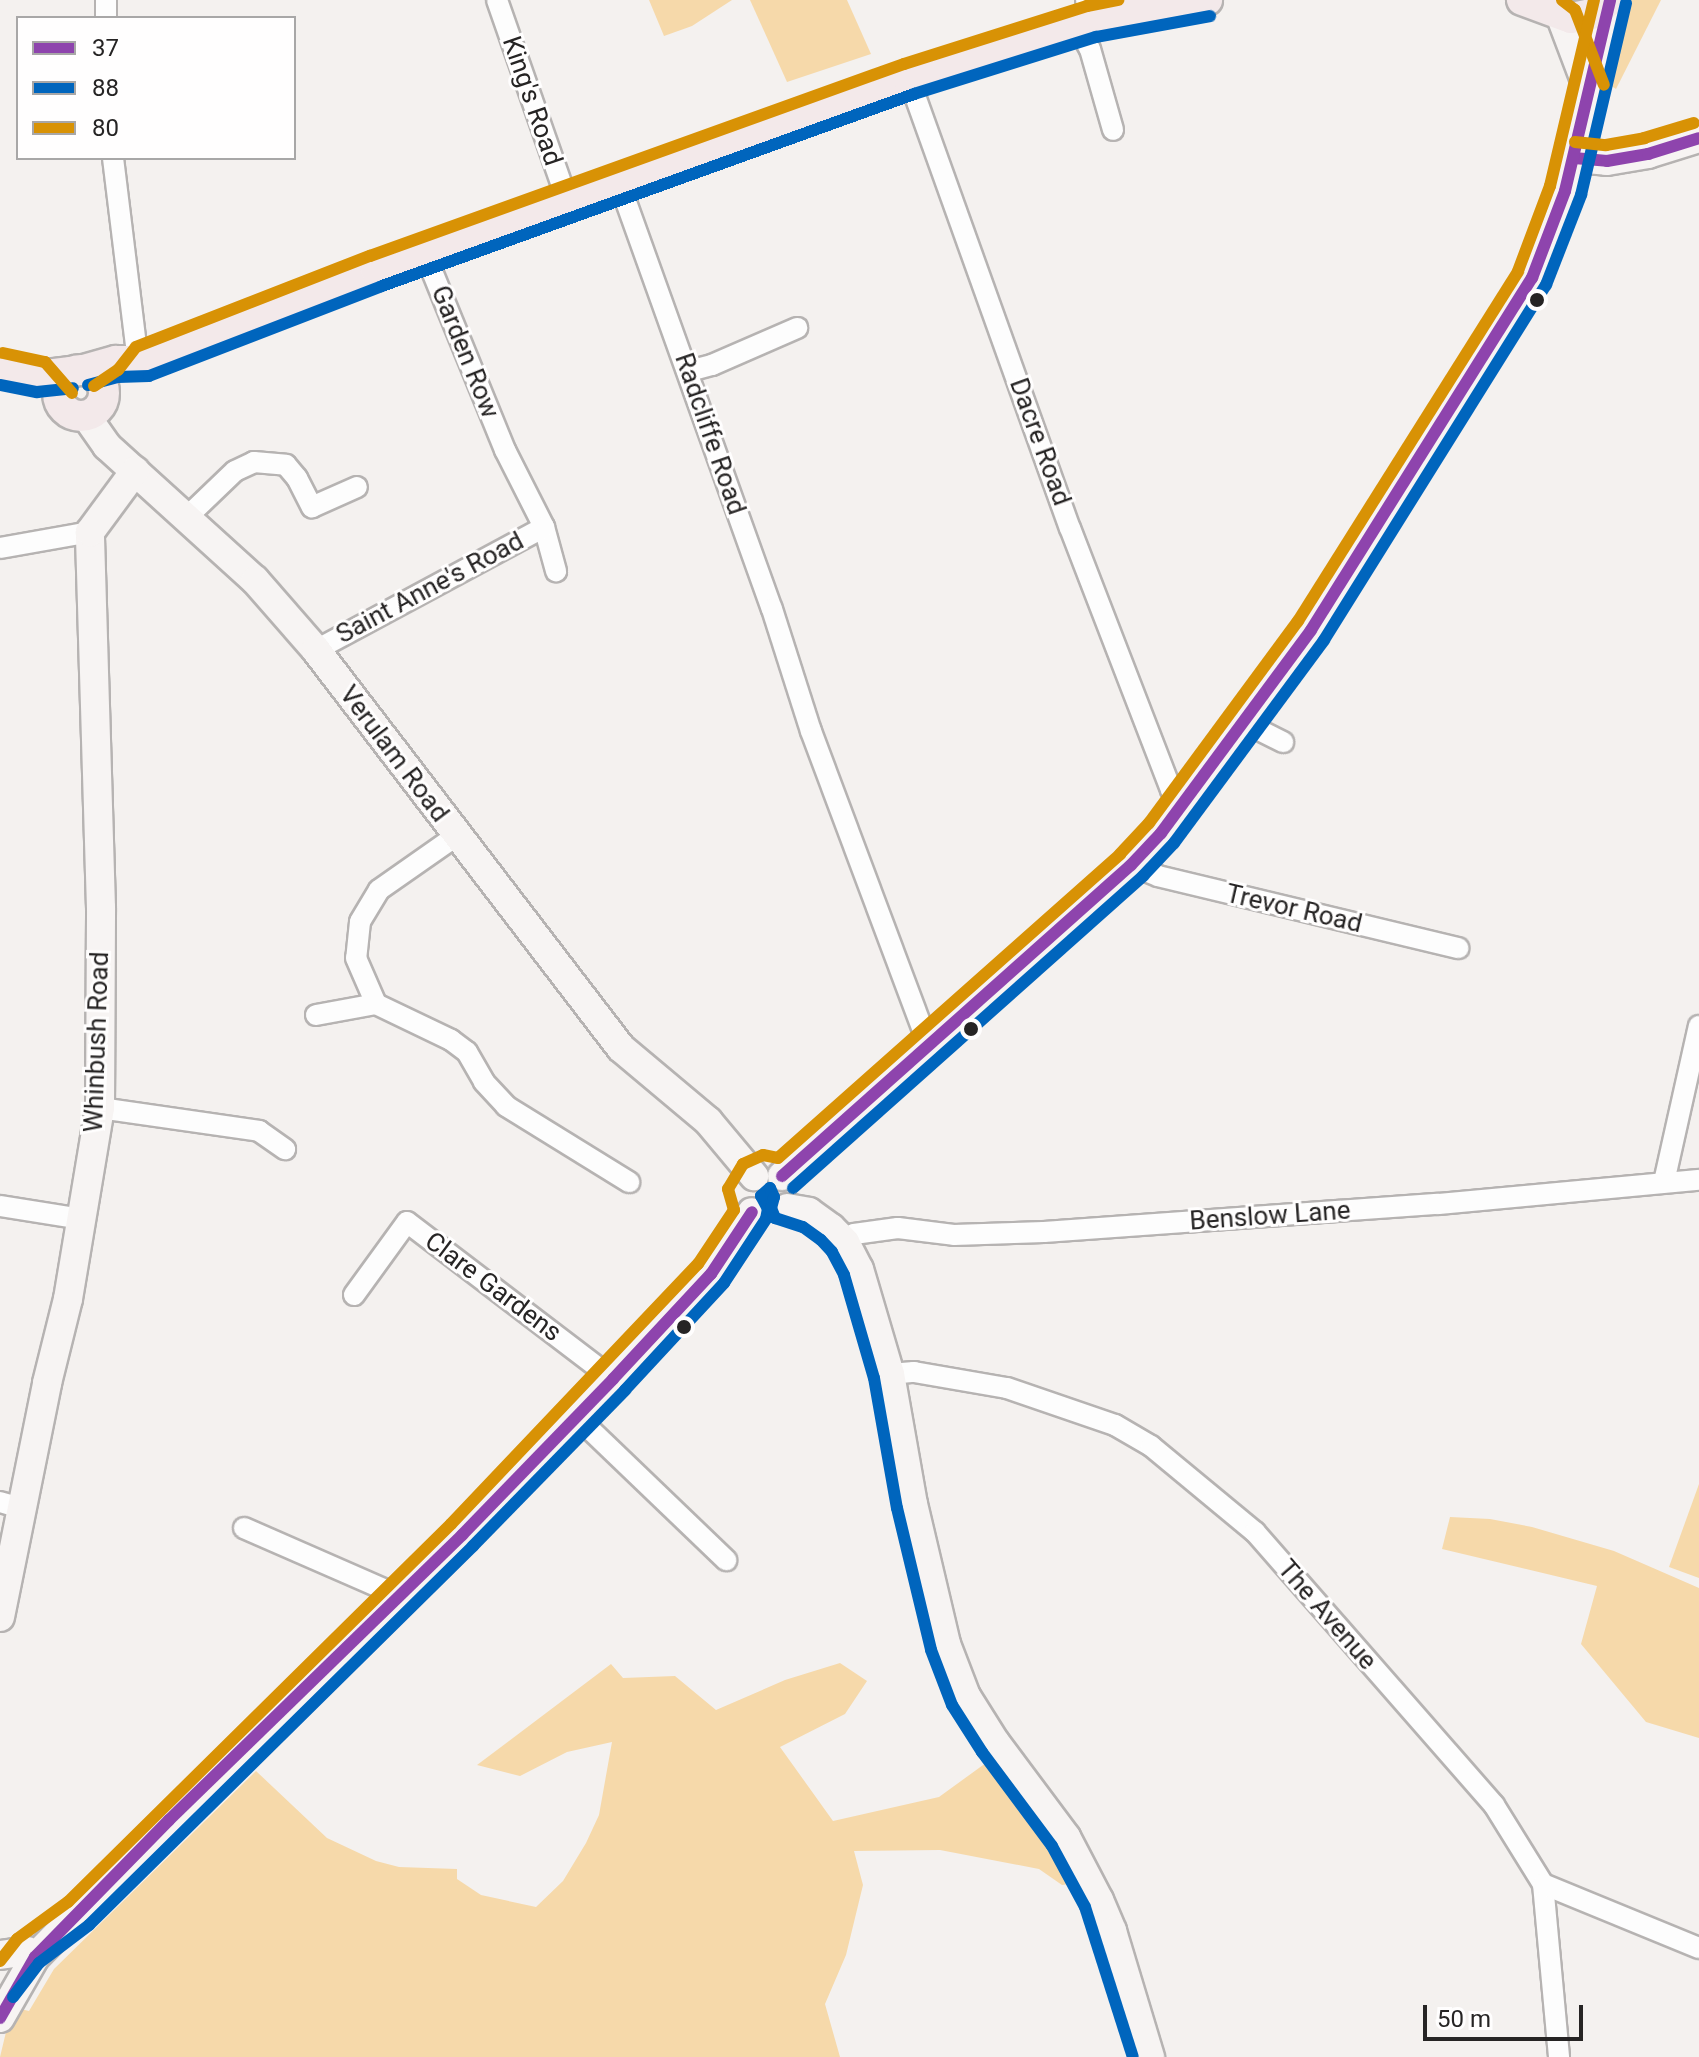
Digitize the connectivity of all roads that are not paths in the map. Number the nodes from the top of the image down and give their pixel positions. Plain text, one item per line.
1 (497, 0) edge
2 (1207, 0) edge
3 (1522, 0) edge
4 (1609, 1) edge
5 (1556, 11) edge
6 (1085, 16) edge
7 (909, 79) junction
8 (1589, 91) junction
9 (1113, 130) dead end
10 (1699, 138) edge
11 (1574, 158) junction
12 (113, 160) edge
13 (620, 185) junction
14 (568, 203) junction
15 (425, 254) junction
16 (797, 328) dead end
17 (143, 361) junction
18 (0, 369) edge
19 (77, 371) junction
20 (689, 371) junction
21 (38, 376) junction
22 (83, 406) junction
23 (135, 471) junction
24 (357, 487) dead end
25 (187, 517) junction
26 (544, 527) junction
27 (90, 532) junction
28 (0, 548) edge
29 (556, 571) dead end
30 (316, 650) junction
31 (1243, 722) junction
32 (1283, 742) dead end
33 (1182, 800) junction
34 (456, 836) junction
35 (1131, 865) junction
36 (1459, 948) dead end
37 (376, 1004) junction
38 (316, 1015) dead end
39 (1699, 1026) edge
40 (928, 1044) junction
41 (100, 1108) junction
42 (285, 1149) dead end
43 (768, 1176) junction
44 (1699, 1180) edge
45 (629, 1182) dead end
46 (1664, 1182) junction
47 (0, 1206) edge
48 (787, 1208) junction
49 (752, 1212) junction
50 (82, 1219) junction
51 (845, 1242) junction
52 (354, 1295) dead end
53 (890, 1374) junction
54 (613, 1379) junction
55 (577, 1417) junction
56 (10, 1505) edge
57 (244, 1528) dead end
58 (726, 1560) dead end
59 (400, 1596) junction
60 (0, 1617) edge
61 (1543, 1884) junction
62 (78, 1914) junction
63 (1699, 1948) edge
64 (28, 1951) junction
65 (0, 1955) edge
66 (0, 1987) edge
67 (0, 2018) edge
68 (1150, 2057) edge
69 (1559, 2057) edge

1 - 14 street, King's Road
2 - 6 main road
3 - 5 main road
4 - 5 main road
4 - 8 street
5 - 8 street
6 - 7 main road
6 - 9 street
7 - 13 main road
7 - 33 street, Dacre Road
8 - 11 street
10 - 11 street
11 - 31 street
12 - 17 street
13 - 14 main road
13 - 20 street, Radcliffe Road
14 - 15 main road
15 - 17 main road
15 - 26 street, Garden Row
16 - 20 street
17 - 19 main road
17 - 22 main road
18 - 21 main road
19 - 21 main road
19 - 22 main road
19 - 22 main road
20 - 40 street, Radcliffe Road
21 - 22 main road
22 - 23 street, Verulam Road
23 - 25 street, Verulam Road
23 - 27 street
24 - 25 street
25 - 30 street, Verulam Road
26 - 29 street, Garden Row
26 - 30 street, Saint Anne's Road
27 - 28 street
27 - 41 street, Whinbush Road
30 - 34 street, Verulam Road
31 - 32 street
31 - 33 street
33 - 35 street
34 - 37 street
34 - 43 street, Verulam Road
35 - 36 street, Trevor Road
35 - 40 street
37 - 38 street
37 - 45 street
39 - 46 street
40 - 43 street
41 - 42 street
41 - 50 street, Whinbush Road
43 - 48 street
43 - 49 street
44 - 46 street, Benslow Lane
46 - 51 street, Benslow Lane
47 - 50 street
48 - 49 street
48 - 51 street
49 - 54 street
50 - 56 street, Whinbush Road
51 - 53 street
52 - 54 street, Clare Gardens
53 - 61 street, The Avenue
53 - 68 street
54 - 55 street
55 - 58 street
55 - 59 street
56 - 60 street, Whinbush Road
57 - 59 street
59 - 62 street
61 - 63 street
61 - 69 street, The Avenue
62 - 64 street
62 - 67 street
64 - 65 street
64 - 66 street

